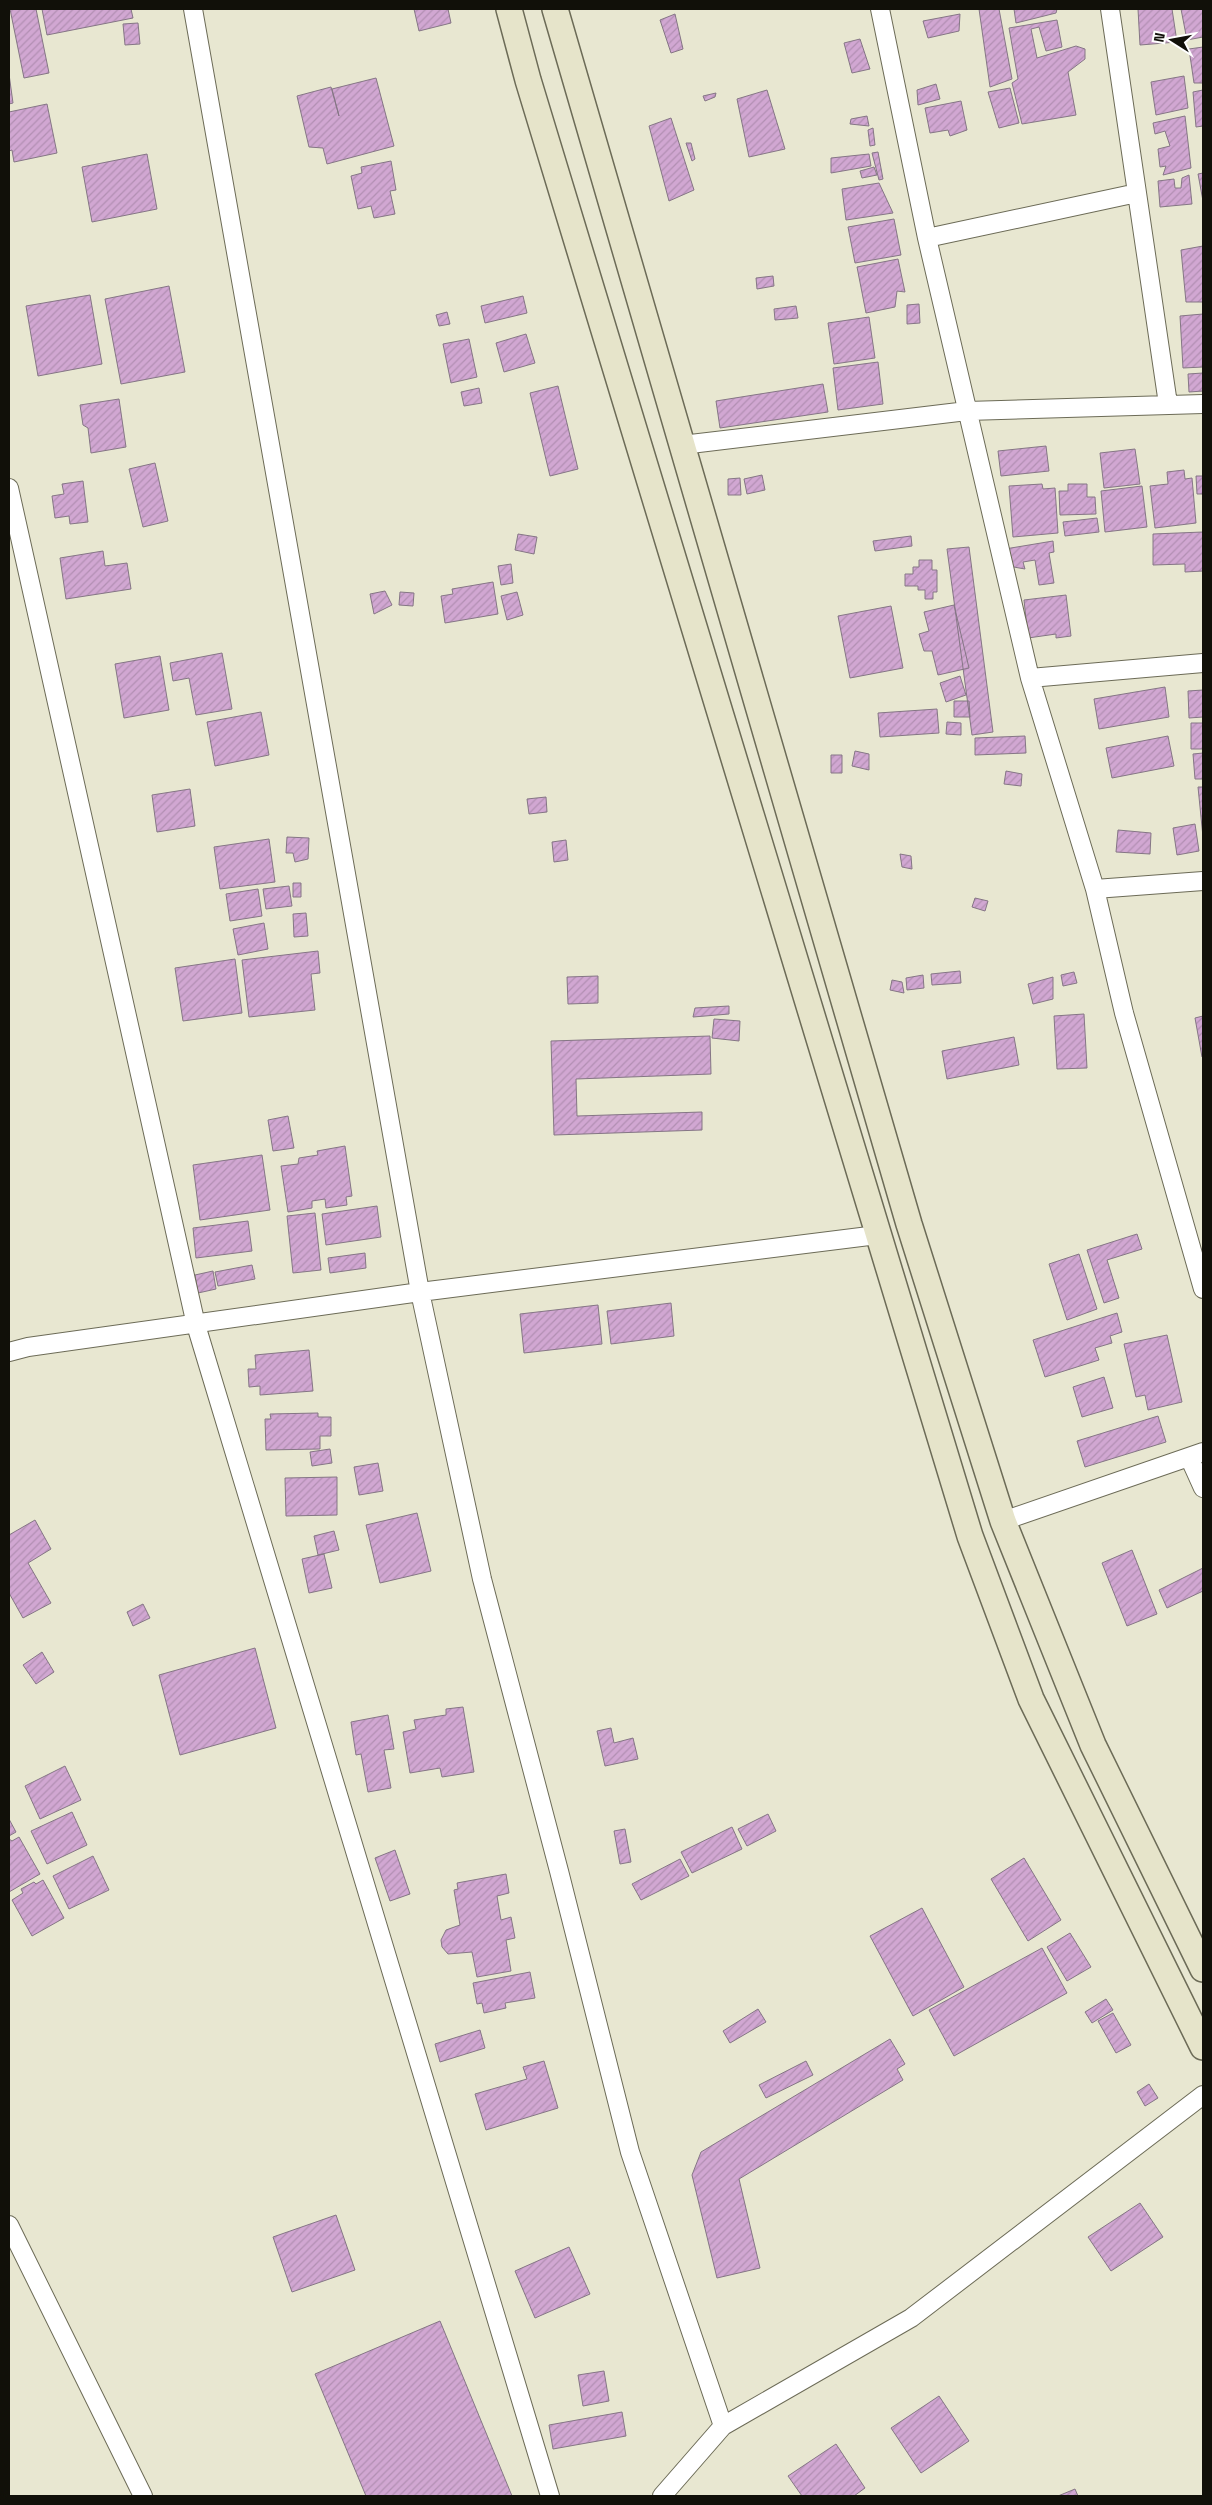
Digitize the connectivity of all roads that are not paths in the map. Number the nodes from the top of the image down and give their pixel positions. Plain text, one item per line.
1 (193, 9) edge
2 (509, 9) edge
3 (555, 9) edge
4 (880, 9) edge
5 (1110, 9) edge
6 (1137, 193) junction
7 (927, 238) junction
8 (1168, 404) junction
9 (1203, 404) edge
10 (967, 411) junction
11 (682, 445) junction
12 (9, 488) edge
13 (1203, 663) edge
14 (1030, 678) junction
15 (1203, 881) edge
16 (1095, 888) junction
17 (877, 1235) junction
18 (924, 1270) junction
19 (893, 1285) junction
20 (1203, 1289) edge
21 (420, 1292) junction
22 (196, 1325) junction
23 (9, 1352) edge
24 (1196, 1454) edge
25 (1203, 1488) edge
26 (1003, 1521) junction
27 (1203, 1969) edge
28 (1203, 2047) edge
29 (1203, 2095) edge
30 (9, 2225) edge
31 (723, 2426) junction
32 (143, 2496) edge
33 (550, 2496) edge
34 (662, 2496) edge

1 - 21 street
2 - 17 main road
3 - 11 main road
4 - 7 street
5 - 6 street
6 - 7 street
6 - 8 street
7 - 10 street
8 - 9 street
8 - 10 street
10 - 11 street
10 - 14 street
11 - 18 main road
12 - 22 street
13 - 14 street
14 - 16 street
15 - 16 street
16 - 20 street
17 - 19 main road
17 - 21 street
18 - 19 main road
18 - 26 main road
19 - 28 main road
21 - 22 street
21 - 31 street
22 - 23 street
22 - 33 street
24 - 25 street
24 - 26 street
26 - 27 main road
29 - 31 street
30 - 32 street
31 - 34 street

